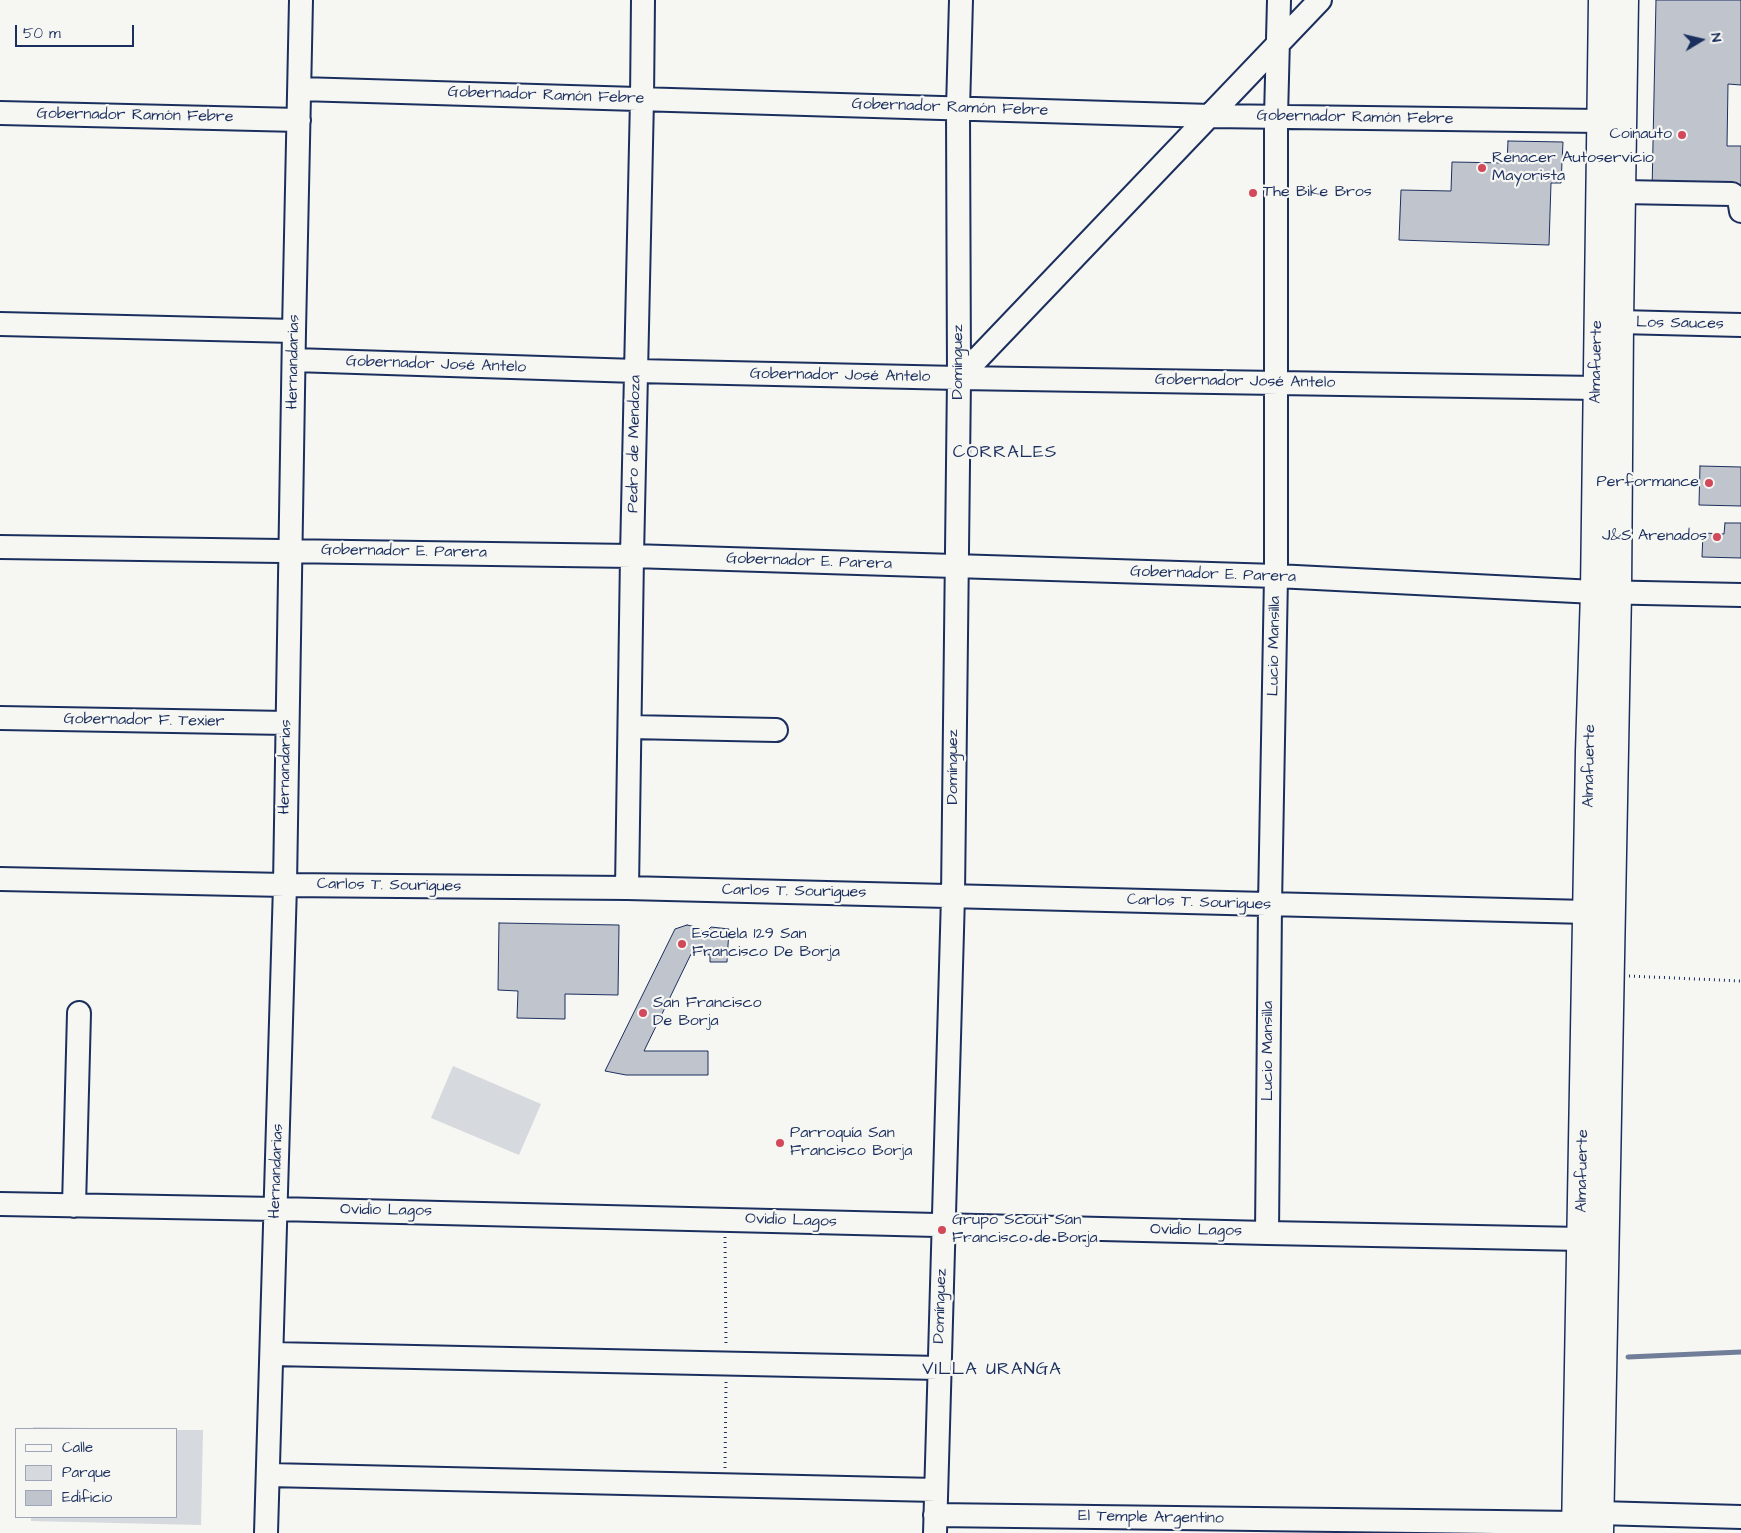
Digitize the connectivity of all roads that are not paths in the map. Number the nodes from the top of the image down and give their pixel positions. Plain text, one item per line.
1 (301, 0) edge
2 (642, 0) edge
3 (961, 0) edge
4 (1279, 0) edge
5 (1320, 0) edge
6 (1603, 0) edge
7 (1624, 0) edge
8 (1278, 45) junction
9 (300, 89) junction
10 (642, 99) junction
11 (958, 108) junction
12 (0, 113) edge
13 (1211, 116) junction
14 (1276, 117) junction
15 (299, 120) junction
16 (1600, 121) junction
17 (1621, 192) junction
18 (1741, 211) edge
19 (1619, 322) junction
20 (0, 324) edge
21 (1741, 325) edge
22 (294, 331) junction
23 (294, 360) junction
24 (636, 371) junction
25 (959, 378) junction
26 (1276, 382) junction
27 (1597, 388) junction
28 (0, 547) edge
29 (291, 550) junction
30 (632, 556) junction
31 (956, 567) junction
32 (1276, 576) junction
33 (1606, 592) junction
34 (1741, 595) edge
35 (0, 718) edge
36 (287, 723) junction
37 (630, 726) junction
38 (776, 730) dead end
39 (0, 879) edge
40 (285, 885) junction
41 (627, 888) junction
42 (953, 896) junction
43 (1270, 905) junction
44 (1587, 912) junction
45 (79, 1013) dead end
46 (0, 1204) edge
47 (74, 1206) junction
48 (276, 1209) junction
49 (943, 1225) junction
50 (1267, 1233) junction
51 (1582, 1239) junction
52 (272, 1354) junction
53 (939, 1368) junction
54 (268, 1475) junction
55 (936, 1490) junction
56 (1741, 1517) edge
57 (935, 1524) edge
58 (1588, 1525) edge
59 (1188, 1526) edge
60 (266, 1533) edge

1 - 9 street, Hernandarias
2 - 10 street, Pedro de Mendoza
3 - 11 street, Domínguez
4 - 8 street, Lucio Mansilla
5 - 8 street
6 - 16 main road, Almafuerte
7 - 17 main road, Almafuerte
8 - 13 street
8 - 14 street, Lucio Mansilla
9 - 10 street, Gobernador Ramón Febre
9 - 15 street, Hernandarias
10 - 11 street, Gobernador Ramón Febre
10 - 24 street, Pedro de Mendoza
11 - 13 street, Gobernador Ramón Febre
11 - 25 street, Domínguez
12 - 15 street, Gobernador Ramón Febre
13 - 14 street, Gobernador Ramón Febre
13 - 25 street
14 - 16 street, Gobernador Ramón Febre
14 - 26 street, Lucio Mansilla
15 - 22 street, Hernandarias
16 - 27 main road, Almafuerte
17 - 18 street
17 - 19 main road, Almafuerte
19 - 21 street, Los Sauces
19 - 33 main road, Almafuerte
20 - 22 street
22 - 23 street, Hernandarias
23 - 24 street, Gobernador José Antelo
23 - 29 street, Hernandarias
24 - 25 street, Gobernador José Antelo
24 - 30 street, Pedro de Mendoza
25 - 26 street, Gobernador José Antelo
25 - 31 street, Domínguez
26 - 27 street, Gobernador José Antelo
26 - 32 street, Lucio Mansilla
27 - 33 main road, Almafuerte
28 - 29 street, Gobernador E. Parera
29 - 30 street, Gobernador E. Parera
29 - 36 street, Hernandarias
30 - 31 street, Gobernador E. Parera
30 - 37 street, Pedro de Mendoza
31 - 32 street, Gobernador E. Parera
31 - 42 street, Domínguez
32 - 33 street, Gobernador E. Parera
32 - 43 street, Lucio Mansilla
33 - 34 street, Gobernador E. Parera
33 - 44 main road, Almafuerte
33 - 58 main road, Almafuerte
35 - 36 street, Gobernador F. Texier
36 - 40 street, Hernandarias
37 - 38 street
37 - 41 street, Pedro de Mendoza
39 - 40 street, Carlos T. Sourigues
40 - 41 street, Carlos T. Sourigues
40 - 48 street, Hernandarias
41 - 42 street, Carlos T. Sourigues
42 - 43 street, Carlos T. Sourigues
42 - 49 street, Domínguez
43 - 44 street, Carlos T. Sourigues
43 - 50 street, Lucio Mansilla
44 - 51 main road, Almafuerte
45 - 47 street
46 - 47 street, Ovidio Lagos
47 - 48 street, Ovidio Lagos
48 - 49 street, Ovidio Lagos
48 - 52 street, Hernandarias
49 - 50 street, Ovidio Lagos
49 - 53 street, Domínguez
50 - 51 street, Ovidio Lagos
51 - 58 main road, Almafuerte
52 - 53 street
52 - 54 street, Hernandarias
53 - 55 street, Domínguez
54 - 55 street
54 - 60 street, Hernandarias
55 - 57 street, Domínguez
56 - 58 street, El Temple Argentino
57 - 59 street, El Temple Argentino
58 - 59 street, El Temple Argentino

